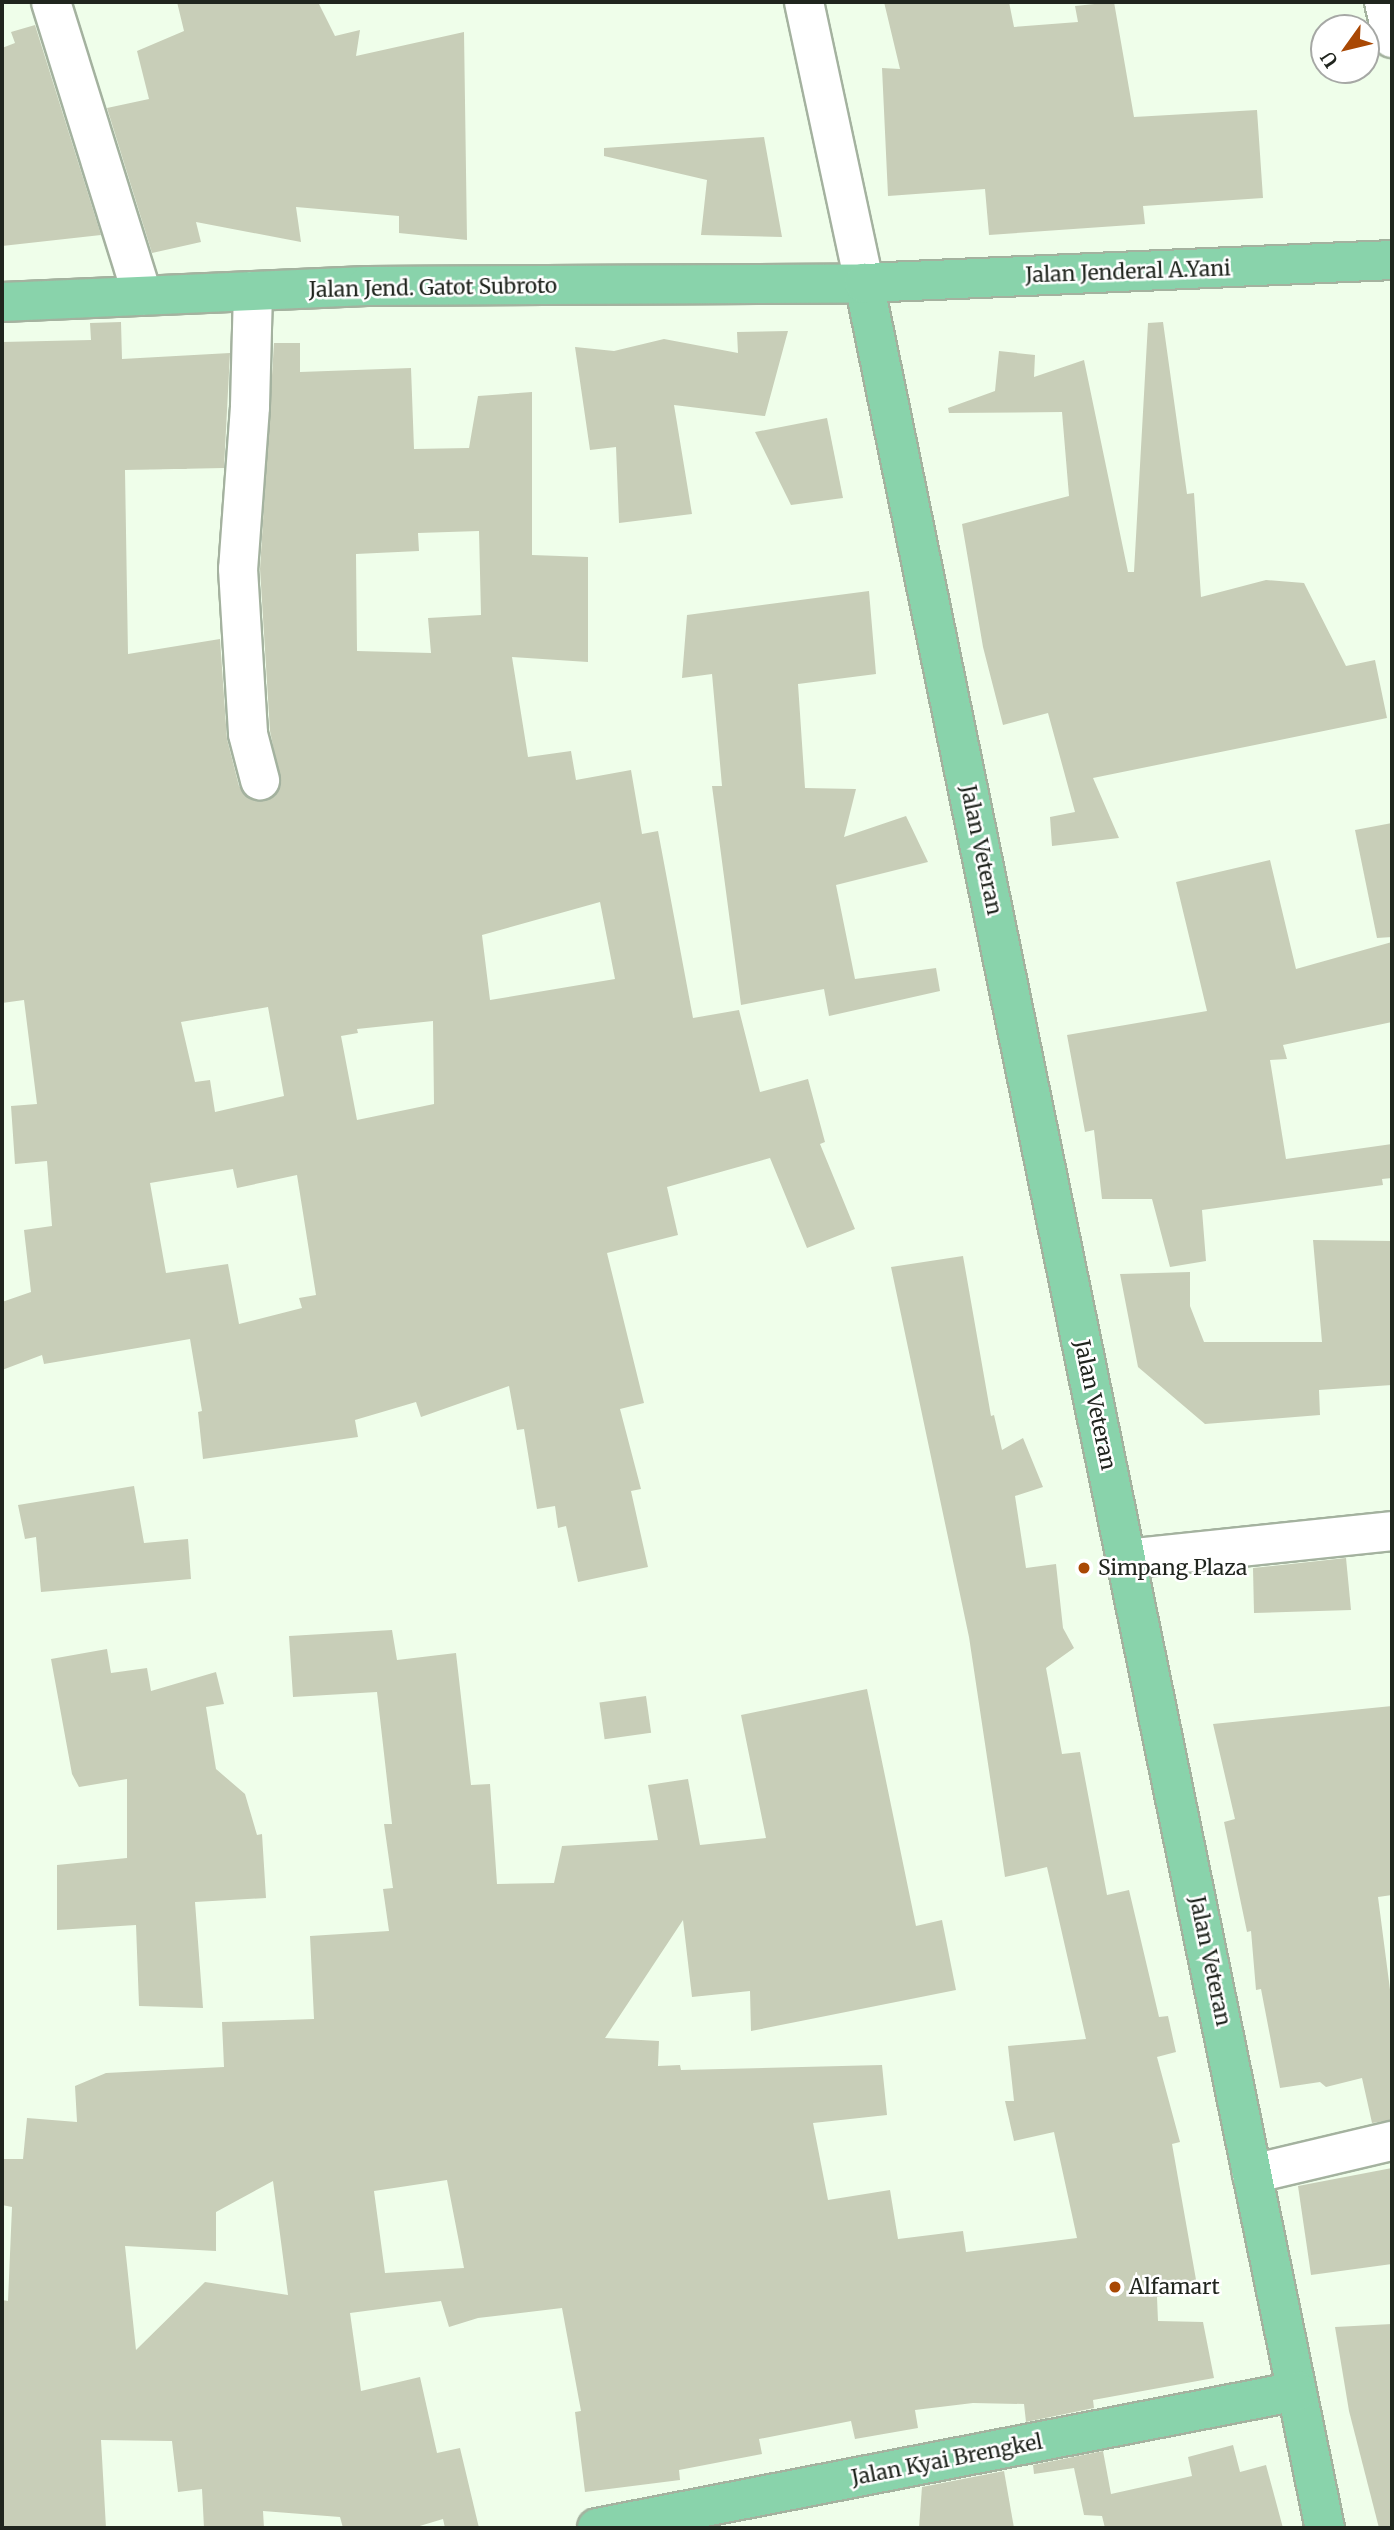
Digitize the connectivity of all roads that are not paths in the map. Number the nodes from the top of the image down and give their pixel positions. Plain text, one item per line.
1 (51, 2) edge
2 (804, 2) edge
3 (1384, 2) edge
4 (1392, 38) edge
5 (1392, 260) edge
6 (864, 283) junction
7 (253, 291) junction
8 (142, 295) junction
9 (2, 302) edge
10 (260, 780) dead end
11 (1392, 1531) edge
12 (1126, 1559) junction
13 (1392, 2141) edge
14 (1252, 2174) junction
15 (1297, 2391) junction
16 (597, 2528) edge
17 (1325, 2528) edge

1 - 8 street
2 - 6 street
3 - 4 street
5 - 6 main road, Jalan Jenderal A.Yani
6 - 7 main road, Jalan Jend. Gatot Subroto
6 - 12 main road, Jalan Veteran
7 - 8 main road, Jalan Jend. Gatot Subroto
7 - 10 street
8 - 9 main road, Jalan Jend. Gatot Subroto
11 - 12 street
12 - 14 main road, Jalan Veteran
13 - 14 street
14 - 15 main road, Jalan Veteran
15 - 16 main road, Jalan Kyai Brengkel
15 - 17 main road, Jalan Veteran

